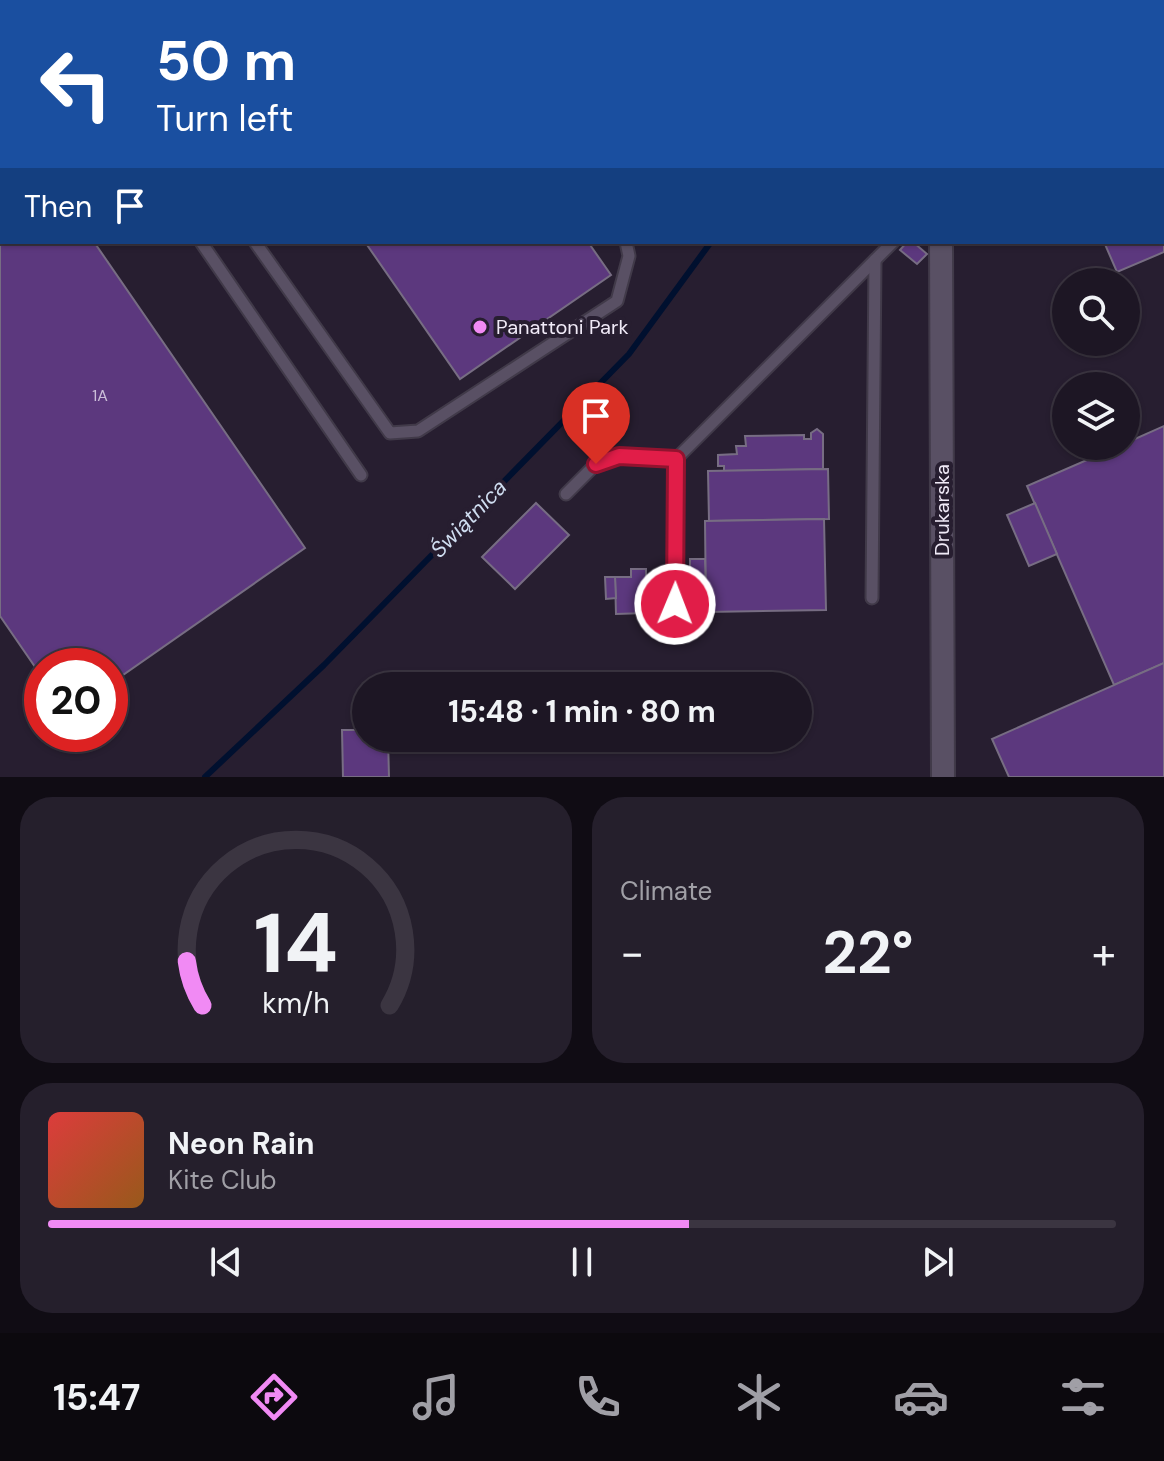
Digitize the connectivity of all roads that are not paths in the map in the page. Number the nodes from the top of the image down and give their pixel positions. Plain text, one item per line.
1 (202, 244) edge
2 (256, 244) edge
3 (626, 244) edge
4 (891, 244) edge
5 (941, 244) edge
6 (875, 260) junction
7 (676, 459) junction
8 (361, 475) dead end
9 (566, 494) dead end
10 (872, 598) dead end
11 (675, 604) dead end
12 (943, 777) edge

1 - 8 lane
2 - 3 lane
4 - 6 lane
5 - 12 street, Drukarska
6 - 7 lane
6 - 10 lane
7 - 9 lane
7 - 11 lane

